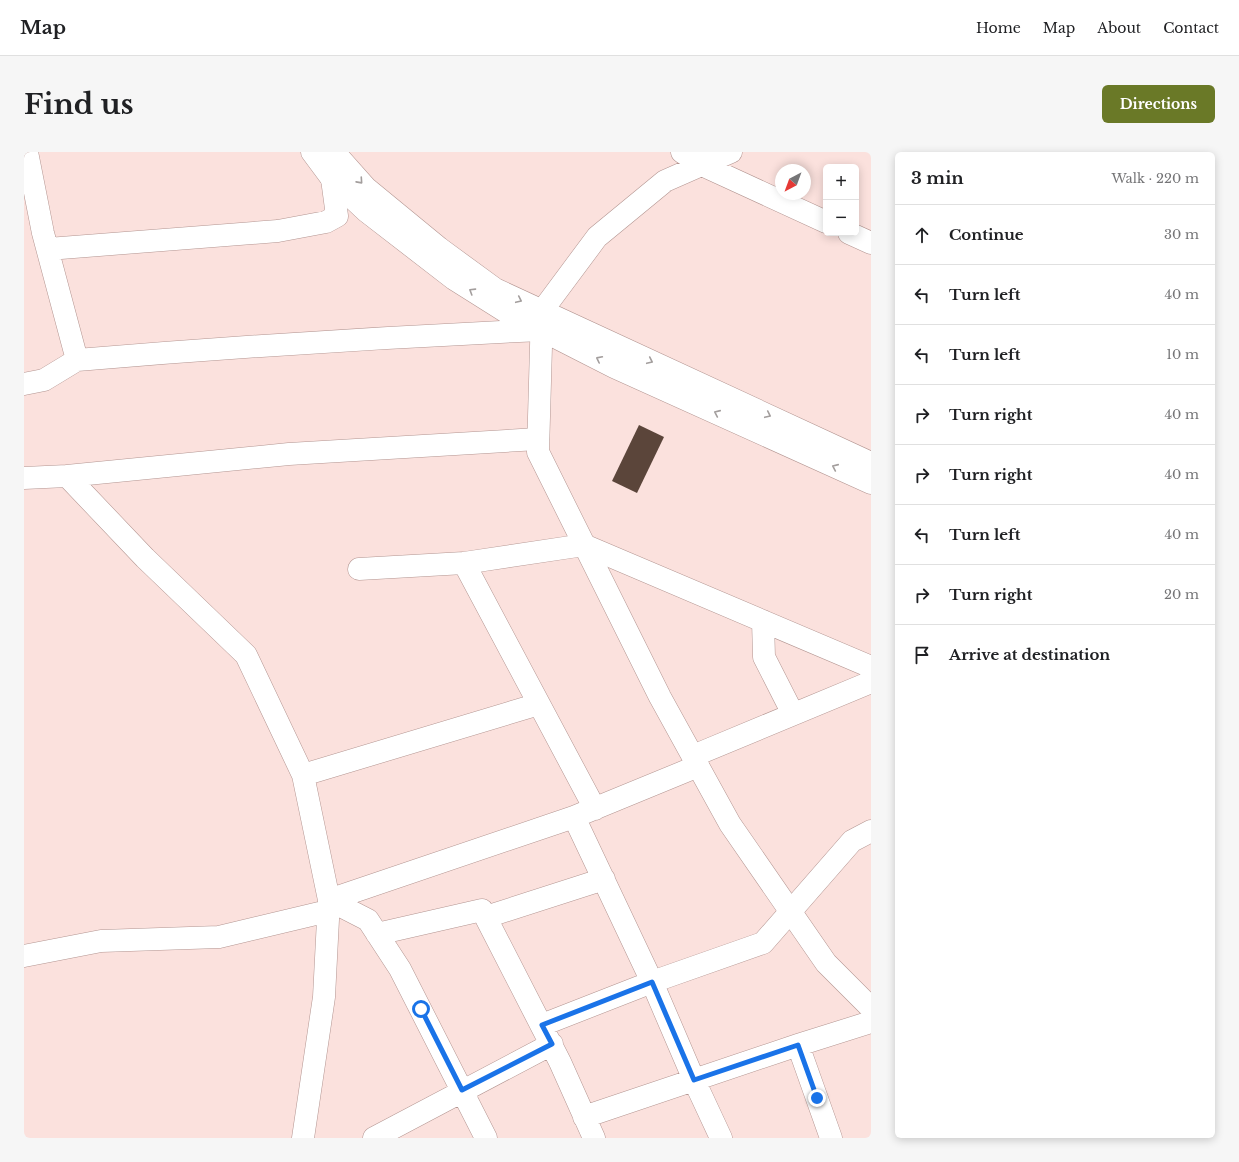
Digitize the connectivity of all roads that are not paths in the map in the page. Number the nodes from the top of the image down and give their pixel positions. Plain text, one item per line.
1 (27, 152) edge
2 (312, 152) edge
3 (334, 152) edge
4 (682, 152) edge
5 (731, 152) edge
6 (702, 165) junction
7 (332, 179) junction
8 (823, 221) edge
9 (856, 236) edge
10 (871, 243) edge
11 (48, 248) junction
12 (542, 321) junction
13 (77, 360) junction
14 (24, 384) edge
15 (538, 439) junction
16 (871, 463) edge
17 (67, 476) junction
18 (24, 478) edge
19 (871, 483) edge
20 (584, 545) junction
21 (464, 563) junction
22 (359, 569) dead end
23 (763, 621) junction
24 (871, 667) edge
25 (871, 682) edge
26 (539, 704) junction
27 (793, 714) junction
28 (695, 761) junction
29 (303, 775) junction
30 (595, 809) junction
31 (574, 817) junction
32 (871, 831) edge
33 (604, 880) junction
34 (329, 906) junction
35 (790, 911) junction
36 (486, 917) junction
37 (377, 934) junction
38 (24, 956) edge
39 (652, 982) junction
40 (871, 1008) edge
41 (871, 1022) edge
42 (542, 1025) junction
43 (552, 1044) junction
44 (798, 1045) junction
45 (694, 1080) junction
46 (462, 1090) junction
47 (590, 1132) edge
48 (378, 1137) edge
49 (303, 1138) edge
50 (486, 1138) edge
51 (721, 1138) edge
52 (831, 1138) edge

1 - 11 street
2 - 7 street
3 -> 12 street
4 - 6 street
5 - 6 street
6 - 8 street
6 - 12 street
7 - 11 street
12 -> 7 street
9 - 10 street
11 - 13 street
12 - 13 street
12 - 15 street
12 -> 16 street
19 -> 12 street
13 - 14 street
15 - 17 street
15 - 20 street
17 - 18 street
17 - 29 street
20 - 21 street
20 - 23 street
20 - 28 street
21 - 22 street
21 - 26 street
23 - 24 street
23 - 27 street
25 - 27 street
26 - 29 street
26 - 30 street
27 - 28 street
28 - 30 street
28 - 35 street
29 - 34 street
30 - 31 street
31 - 33 street
31 - 34 street
32 - 35 street
33 - 36 street
33 - 39 street
34 - 37 street
34 - 38 street
34 - 49 street
35 - 39 street
35 - 40 street
36 - 37 street
36 - 42 street
37 - 46 street
39 - 42 street
39 - 45 street
41 - 44 street
42 - 43 street
43 - 46 street
43 - 47 street
44 - 45 street
44 - 52 street
45 - 47 street
45 - 51 street
46 - 48 street
46 - 50 street

